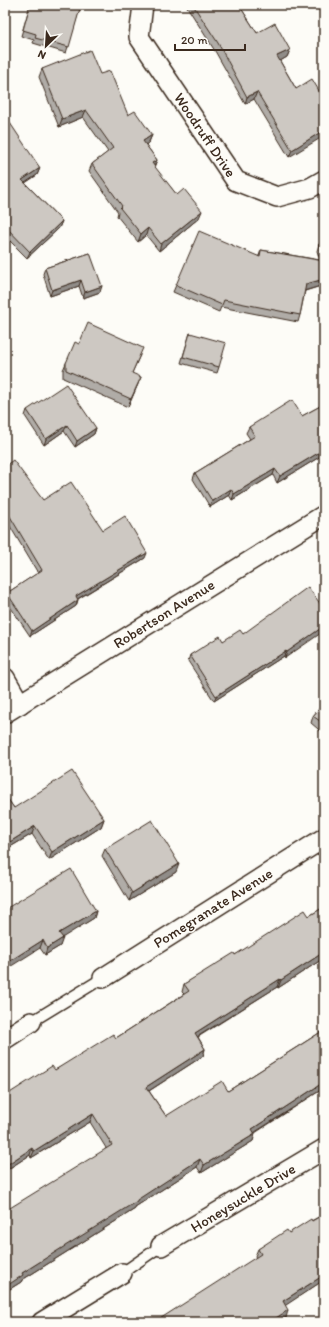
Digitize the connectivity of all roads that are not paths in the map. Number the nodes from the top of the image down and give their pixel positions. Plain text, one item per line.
1 (143, 5) edge
2 (324, 180) edge
3 (324, 515) edge
4 (5, 678) edge
5 (13, 709) edge
6 (324, 838) edge
7 (103, 978) joint
8 (31, 1022) joint
9 (5, 1039) edge
10 (324, 1149) edge
11 (161, 1246) joint
12 (122, 1273) joint
13 (42, 1322) edge

1 - 2 street, Woodruff Drive
3 - 5 street, Robertson Avenue
4 - 5 street
6 - 7 street, Pomegranate Avenue
7 - 8 lane
8 - 9 street
10 - 11 street, Honeysuckle Drive
11 - 12 lane
12 - 13 street

